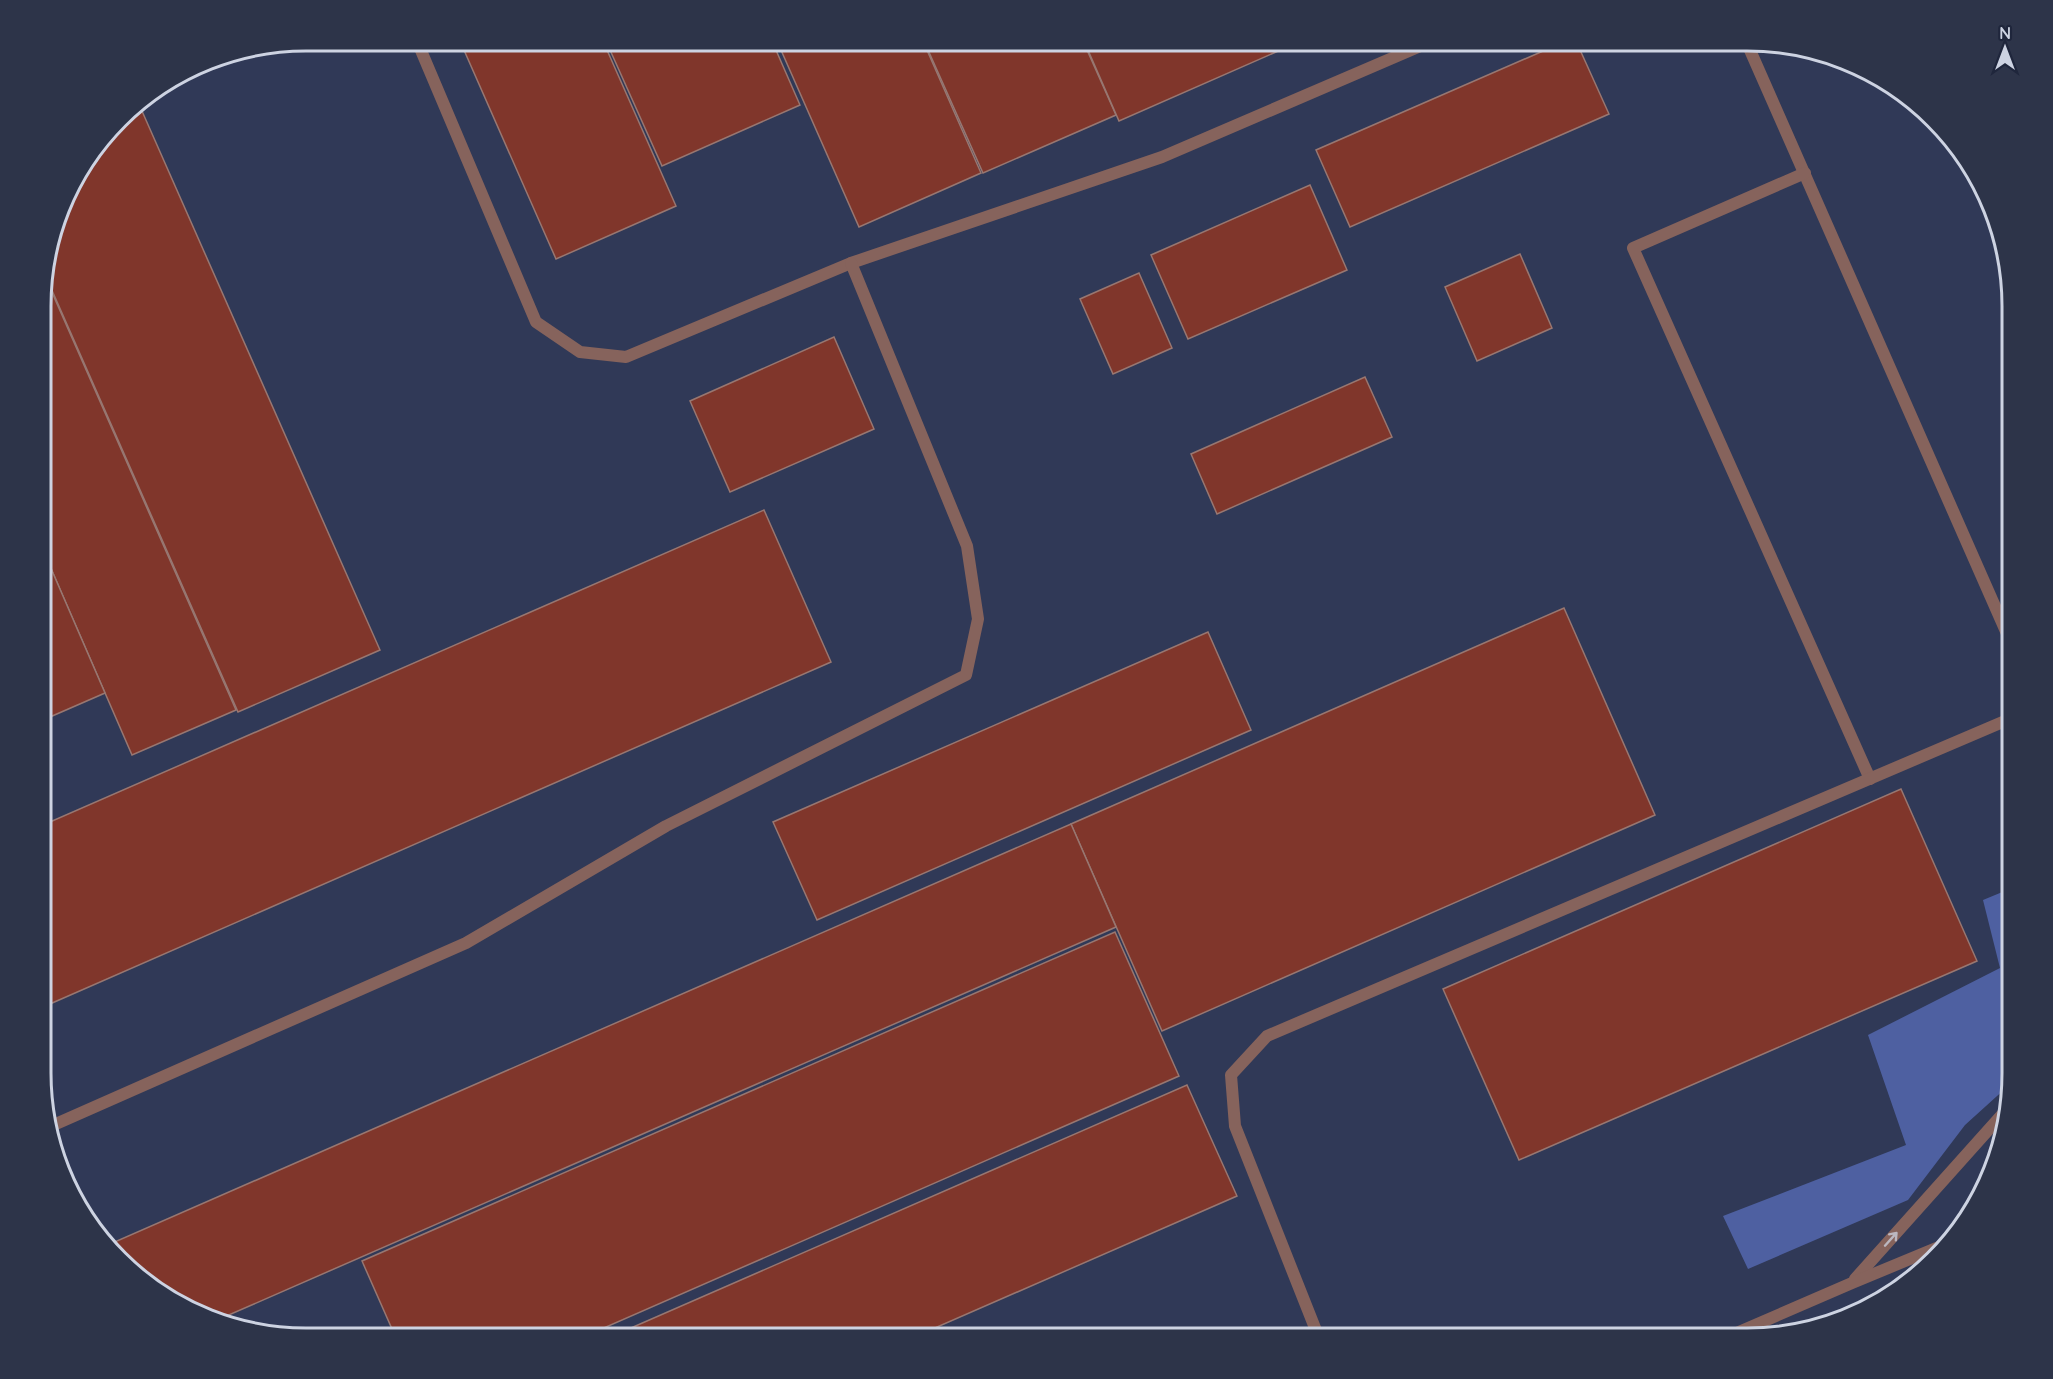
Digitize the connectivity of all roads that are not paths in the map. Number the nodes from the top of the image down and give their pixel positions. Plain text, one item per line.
1 (422, 51) edge
2 (1409, 51) edge
3 (1751, 51) edge
4 (1805, 173) junction
5 (851, 263) junction
6 (2002, 622) edge
7 (2002, 722) edge
8 (1870, 778) junction
9 (1997, 1120) edge
10 (56, 1124) edge
11 (1929, 1251) edge
12 (1852, 1282) junction
13 (1316, 1328) edge
14 (1748, 1328) edge

1 - 5 lane
2 - 5 lane
3 - 4 lane
4 - 6 lane
4 - 8 lane
5 - 10 lane
7 - 8 lane
8 - 13 lane
12 -> 9 lane
11 - 12 lane
12 - 14 lane

